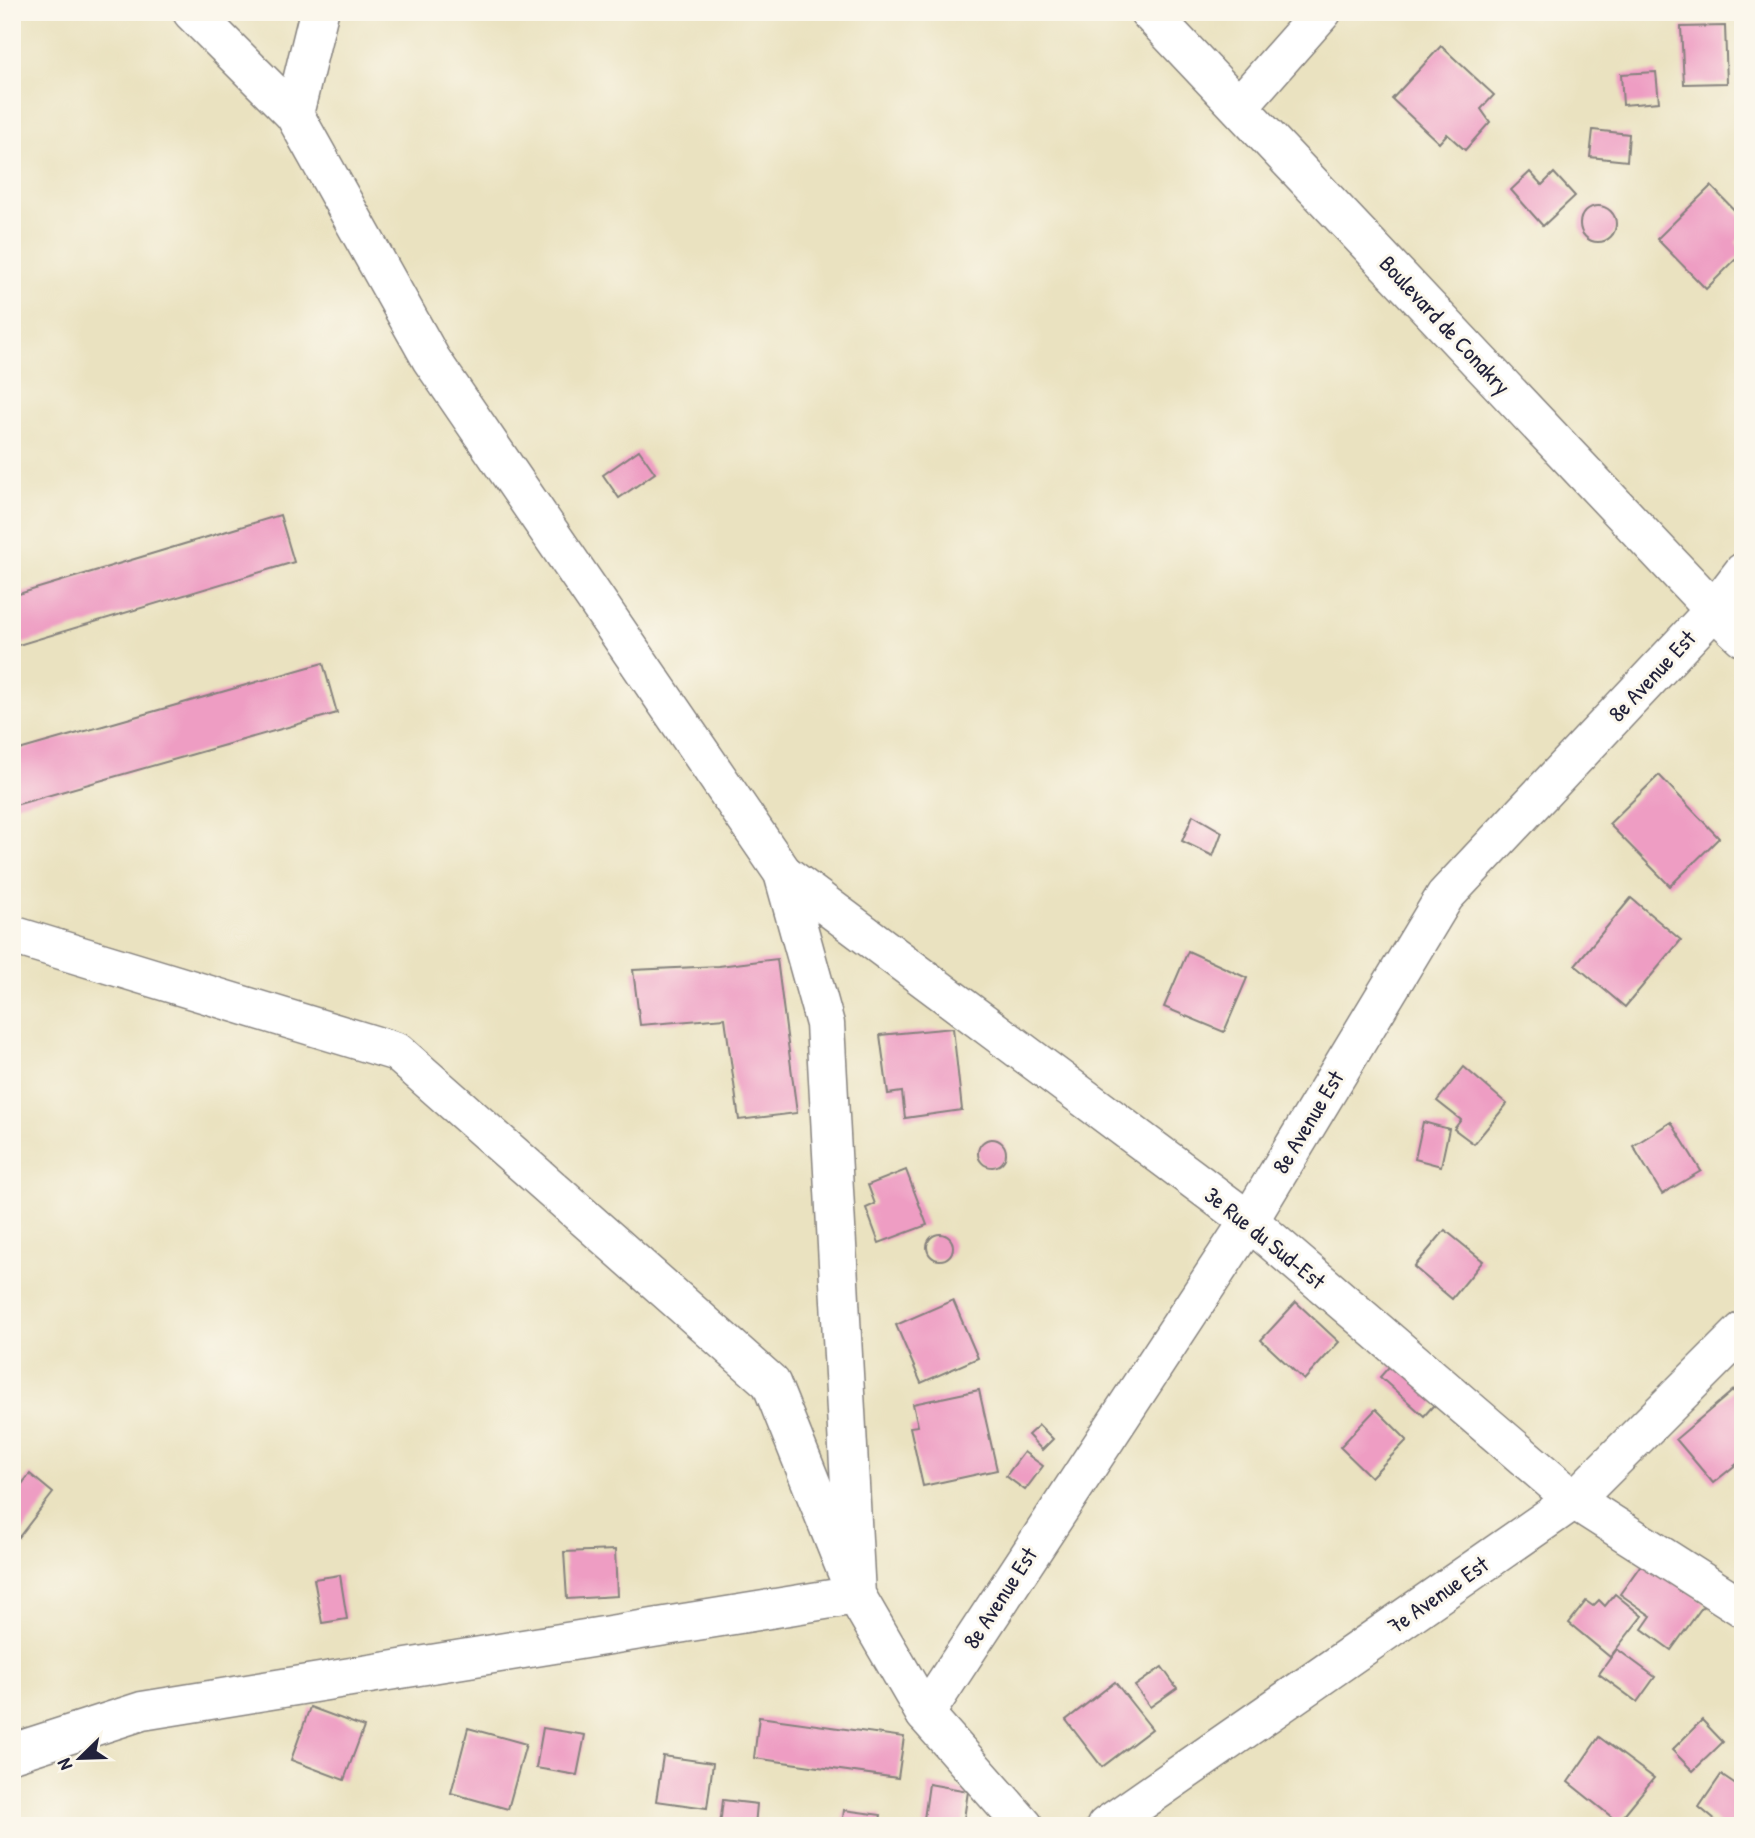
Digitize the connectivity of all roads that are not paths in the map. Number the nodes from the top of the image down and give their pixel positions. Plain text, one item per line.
1 (192, 12) edge
2 (318, 12) edge
3 (1149, 12) edge
4 (1322, 12) edge
5 (1239, 106) junction
6 (294, 114) junction
7 (1743, 572) edge
8 (1714, 610) junction
9 (1743, 636) edge
10 (783, 873) junction
11 (12, 935) edge
12 (1248, 1222) junction
13 (1743, 1331) edge
14 (1574, 1500) junction
15 (856, 1595) junction
16 (1743, 1608) edge
17 (925, 1714) junction
18 (12, 1753) edge
19 (1024, 1826) edge
20 (1106, 1826) edge

1 - 6 street
2 - 6 street
3 - 5 street, Boulevard de Conakry
4 - 5 street
5 - 8 street, Boulevard de Conakry
6 - 10 street
7 - 8 street, 8e Avenue Est
8 - 9 street, Boulevard de Conakry
8 - 12 street, 8e Avenue Est
10 - 12 street, 3e Rue du Sud-Est
10 - 15 street
11 - 15 street
12 - 14 street, 3e Rue du Sud-Est
12 - 17 street, 8e Avenue Est
13 - 14 street, 7e Avenue Est
14 - 16 street, 3e Rue du Sud-Est
14 - 20 street, 7e Avenue Est
15 - 17 street
15 - 18 street
17 - 19 street

